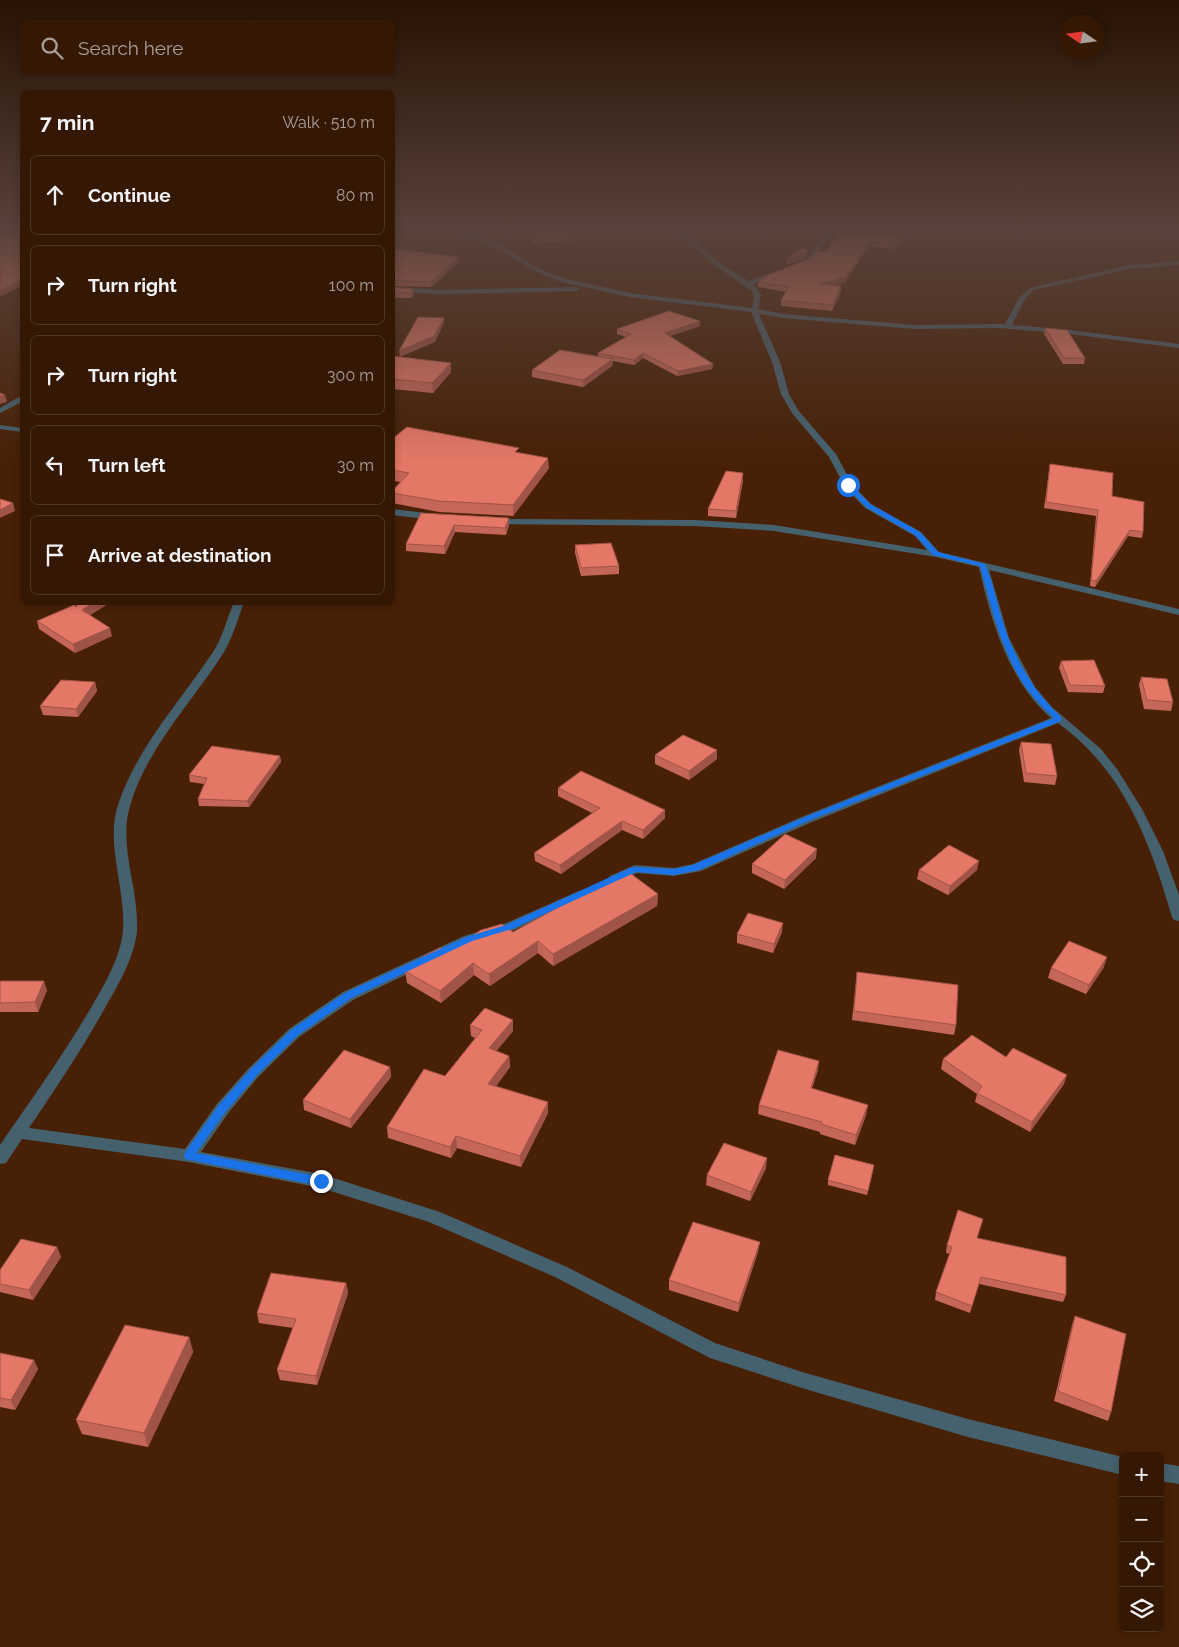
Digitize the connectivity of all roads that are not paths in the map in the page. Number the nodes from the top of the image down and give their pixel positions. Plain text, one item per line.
1 (725, 308) edge
2 (755, 308) edge
3 (1017, 308) edge
4 (754, 311) junction
5 (1006, 328) junction
6 (1179, 346) edge
7 (20, 400) edge
8 (0, 411) edge
9 (0, 427) edge
10 (20, 430) edge
11 (395, 512) edge
12 (442, 518) edge
13 (480, 521) edge
14 (936, 554) junction
15 (982, 565) junction
16 (238, 605) edge
17 (1179, 612) edge
18 (1059, 719) junction
19 (1179, 917) edge
20 (17, 1132) junction
21 (189, 1156) junction
22 (0, 1158) edge
23 (1119, 1465) edge
24 (1164, 1473) edge
25 (1179, 1475) edge

1 - 4 street
2 - 4 street
3 - 5 street
4 - 5 street
4 - 14 street
5 - 6 street
7 - 8 street
9 - 10 street
11 - 12 street
13 - 14 street
14 - 15 street
15 - 17 street
15 - 18 street
16 - 20 street
18 - 19 street
18 - 21 street
20 - 21 street
20 - 22 street
21 - 23 street
24 - 25 street

